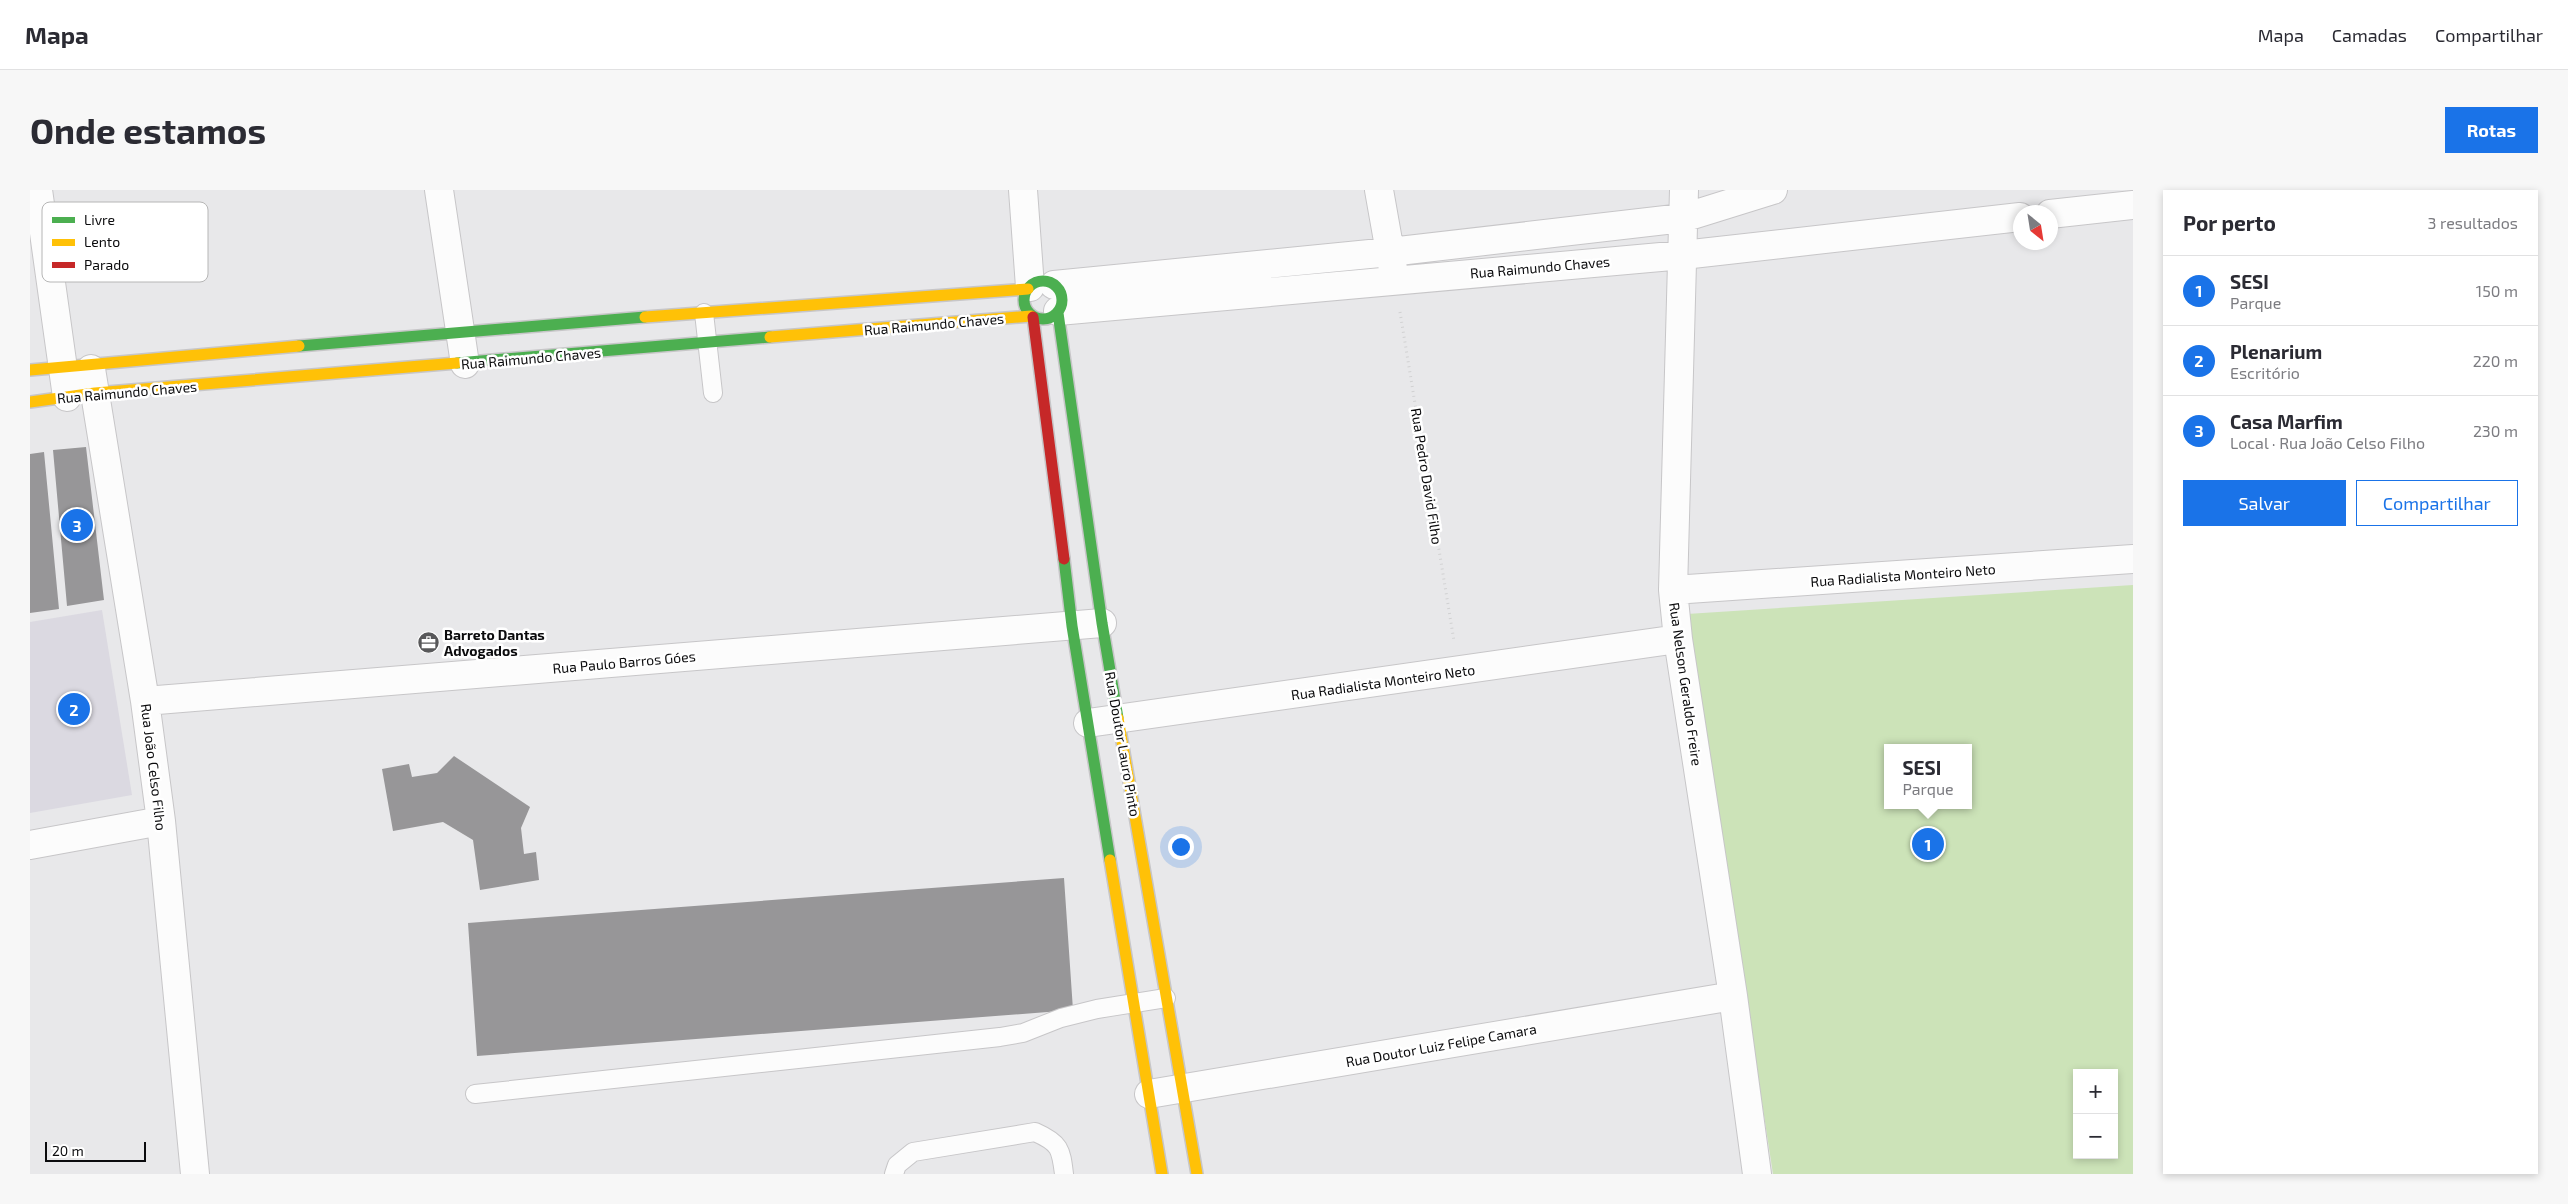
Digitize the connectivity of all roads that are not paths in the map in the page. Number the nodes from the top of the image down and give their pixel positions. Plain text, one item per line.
1 (38, 190) edge
2 (439, 190) edge
3 (1024, 190) edge
4 (1032, 190) edge
5 (1379, 190) edge
6 (1684, 190) edge
7 (1773, 190) edge
8 (2116, 201) edge
9 (2058, 212) edge
10 (1683, 218) junction
11 (2013, 219) edge
12 (42, 220) edge
13 (1390, 252) junction
14 (1682, 255) junction
15 (1395, 280) junction
16 (50, 282) edge
17 (1043, 300) junction
18 (704, 313) junction
19 (460, 331) junction
20 (706, 344) junction
21 (89, 363) junction
22 (465, 364) junction
23 (62, 367) junction
24 (30, 370) edge
25 (95, 393) junction
26 (713, 393) dead end
27 (67, 397) junction
28 (30, 402) edge
29 (2133, 559) edge
30 (1673, 590) junction
31 (1102, 623) junction
32 (1072, 626) junction
33 (1678, 639) junction
34 (145, 701) junction
35 (1118, 719) junction
36 (1088, 723) junction
37 (1131, 795) junction
38 (1109, 799) junction
39 (162, 821) junction
40 (30, 845) edge
41 (1732, 996) junction
42 (1166, 998) junction
43 (1134, 1004) junction
44 (1182, 1088) junction
45 (474, 1094) dead end
46 (1149, 1094) junction
47 (195, 1174) edge
48 (894, 1174) edge
49 (1064, 1174) edge
50 (1162, 1174) edge
51 (1196, 1174) edge
52 (1757, 1174) edge

1 - 12 street
2 - 19 street
3 - 17 street, Rua Doutor Lauro Pinto
4 - 17 street, Rua Doutor Lauro Pinto
5 - 13 street
6 - 10 street, Rua Nelson Geraldo Freire
7 - 10 street, Rua Raimundo Chaves
8 - 9 street
10 - 13 street, Rua Raimundo Chaves
10 - 14 street, Rua Nelson Geraldo Freire
11 - 14 street, Rua Raimundo Chaves
13 - 15 street
13 - 17 street, Rua Raimundo Chaves
14 - 15 street, Rua Raimundo Chaves
14 - 30 street, Rua Nelson Geraldo Freire
15 - 17 street, Rua Raimundo Chaves
16 - 23 street
17 - 18 street, Rua Raimundo Chaves
17 - 20 street, Rua Raimundo Chaves
17 - 31 street, Rua Doutor Lauro Pinto
17 - 32 street, Rua Doutor Lauro Pinto
18 - 19 street, Rua Raimundo Chaves
18 - 20 lane
19 - 21 street, Rua Raimundo Chaves
19 - 22 street
20 - 22 street, Rua Raimundo Chaves
20 - 26 lane
21 - 23 street, Rua Raimundo Chaves
21 - 25 street, Rua João Celso Filho
22 - 25 street, Rua Raimundo Chaves
23 - 24 street, Rua Raimundo Chaves
23 - 27 street
25 - 27 street, Rua Raimundo Chaves
25 - 34 street, Rua João Celso Filho
27 - 28 street, Rua Raimundo Chaves
29 - 30 street, Rua Radialista Monteiro Neto
30 - 33 street, Rua Nelson Geraldo Freire
31 - 32 street, Rua Paulo Barros Góes
31 - 35 street, Rua Doutor Lauro Pinto
32 - 34 street, Rua Paulo Barros Góes
32 - 36 street, Rua Doutor Lauro Pinto
33 - 35 street, Rua Radialista Monteiro Neto
33 - 41 street, Rua Nelson Geraldo Freire
34 - 39 street, Rua João Celso Filho
35 - 36 street, Rua Radialista Monteiro Neto
35 - 37 street, Rua Doutor Lauro Pinto
36 - 38 street, Rua Doutor Lauro Pinto
37 - 38 street
37 - 42 street, Rua Doutor Lauro Pinto
38 - 43 street, Rua Doutor Lauro Pinto
39 - 40 street
39 - 47 street, Rua João Celso Filho
41 - 44 street, Rua Doutor Luiz Felipe Camara
41 - 52 street, Rua Nelson Geraldo Freire
42 - 43 lane
42 - 44 street, Rua Doutor Lauro Pinto
43 - 45 lane
43 - 46 street, Rua Doutor Lauro Pinto
44 - 46 street, Rua Doutor Luiz Felipe Camara
44 - 51 street, Rua Doutor Lauro Pinto
46 - 50 street, Rua Doutor Lauro Pinto
48 - 49 lane

